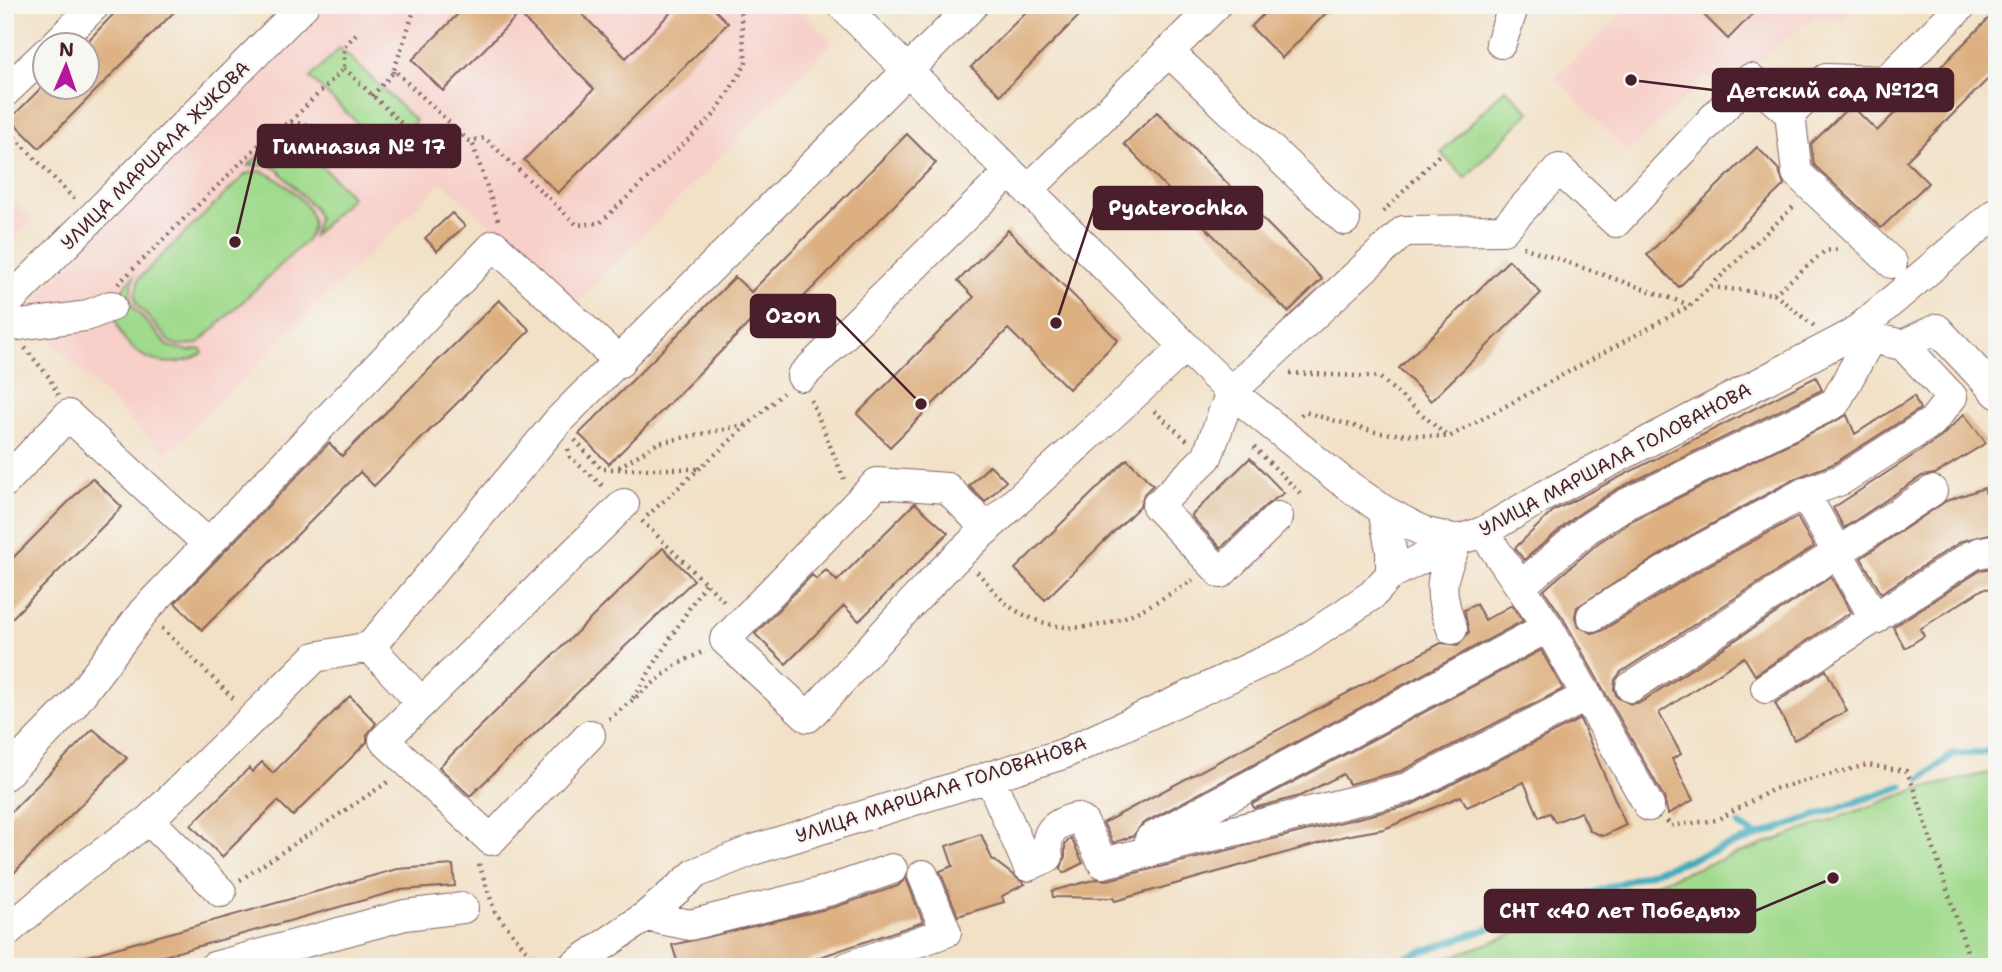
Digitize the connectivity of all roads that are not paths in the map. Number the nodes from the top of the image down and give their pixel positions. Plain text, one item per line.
1 (304, 5) edge
2 (842, 5) edge
3 (973, 5) edge
4 (1216, 5) edge
5 (1514, 5) edge
6 (1962, 5) edge
7 (89, 7) edge
8 (67, 32) edge
9 (1502, 43) dead end
10 (1168, 51) junction
11 (32, 66) edge
12 (909, 72) junction
13 (5, 92) edge
14 (1790, 114) junction
15 (1019, 181) junction
16 (1997, 212) edge
17 (1345, 220) dead end
18 (1883, 255) road end
19 (111, 306) road end
20 (9, 319) edge
21 (1853, 339) junction
22 (1903, 345) junction
23 (1185, 347) junction
24 (620, 362) junction
25 (802, 376) road end
26 (1231, 392) junction
27 (1997, 393) edge
28 (5, 482) edge
29 (1932, 491) dead end
30 (1804, 493) junction
31 (1383, 510) junction
32 (633, 513) road end
33 (1278, 517) dead end
34 (987, 529) junction
35 (1471, 536) junction
36 (207, 543) junction
37 (1982, 553) edge
38 (1837, 554) junction
39 (1391, 575) junction
40 (1521, 584) junction
41 (1592, 616) dead end
42 (1875, 619) junction
43 (1548, 627) junction
44 (1452, 629) dead end
45 (370, 647) junction
46 (1631, 688) dead end
47 (1766, 688) dead end
48 (1587, 696) junction
49 (420, 701) junction
50 (590, 735) road end
51 (5, 775) edge
52 (989, 776) junction
53 (1657, 811) road end
54 (149, 820) junction
55 (1103, 863) junction
56 (892, 869) dead end
57 (923, 875) dead end
58 (221, 892) road end
59 (463, 908) dead end
60 (646, 916) junction
61 (5, 933) edge
62 (214, 967) edge
63 (572, 967) edge
64 (848, 967) edge

1 - 20 street, УЛИЦА МАРШАЛА ЖУКОВА
2 - 12 street
3 - 12 street
4 - 10 street
5 - 9 street
6 - 14 street
7 - 8 street
10 - 15 street
10 - 17 street
11 - 13 street
12 - 15 street
12 - 24 street
14 - 18 street
14 - 26 street
15 - 23 street
15 - 25 street
16 - 21 street, УЛИЦА МАРШАЛА ГОЛОВАНОВА
19 - 20 street
21 - 22 street
21 - 35 street, УЛИЦА МАРШАЛА ГОЛОВАНОВА
21 - 40 street
22 - 27 street
22 - 30 street
23 - 26 street
23 - 34 street
24 - 36 street
24 - 45 street
26 - 31 street
26 - 33 street
28 - 36 street
29 - 38 street
30 - 38 street
30 - 41 street
31 - 35 street
31 - 39 street
32 - 49 street
34 - 34 street
35 - 39 street, УЛИЦА МАРШАЛА ГОЛОВАНОВА
35 - 40 street
35 - 44 street
36 - 51 street
37 - 42 street
38 - 42 street
38 - 46 street
39 - 52 street, УЛИЦА МАРШАЛА ГОЛОВАНОВА
40 - 43 street
42 - 47 street
43 - 48 street
43 - 55 street
45 - 49 street
45 - 54 street
48 - 53 street
48 - 55 street
49 - 50 street
52 - 55 street
52 - 60 street, УЛИЦА МАРШАЛА ГОЛОВАНОВА
54 - 58 street
54 - 61 street
56 - 60 street
57 - 64 street
59 - 62 street
60 - 63 street, УЛИЦА МАРШАЛА ГОЛОВАНОВА

